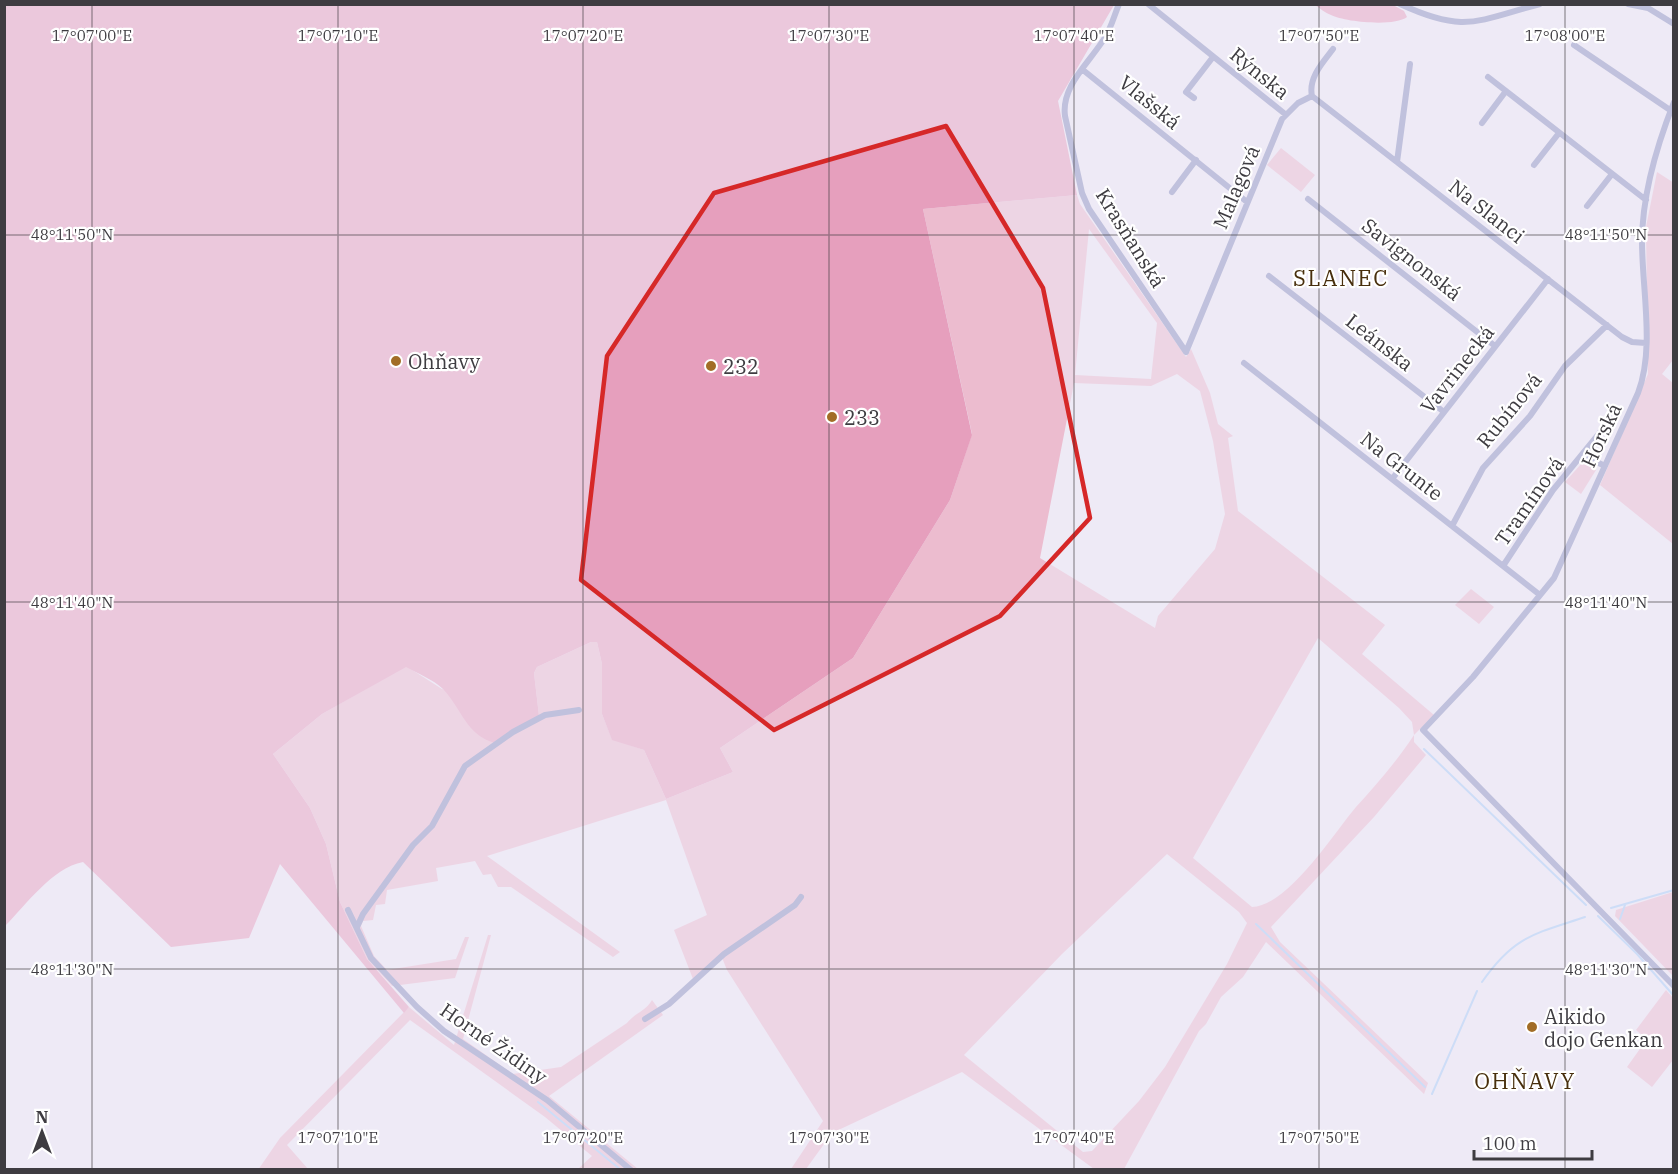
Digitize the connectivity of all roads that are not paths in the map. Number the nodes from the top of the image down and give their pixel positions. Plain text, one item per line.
1 (1119, 4) edge
2 (1148, 4) edge
3 (1400, 4) edge
4 (1540, 4) edge
5 (1628, 4) edge
6 (1674, 24) edge
7 (1574, 45) dead end
8 (1333, 49) dead end
9 (1213, 57) junction
10 (1410, 64) dead end
11 (1083, 70) junction
12 (1488, 77) dead end
13 (1506, 92) junction
14 (1312, 96) junction
15 (1194, 98) dead end
16 (1674, 102) edge
17 (1670, 110) junction
18 (1285, 114) junction
19 (1482, 123) dead end
20 (1559, 133) junction
21 (1196, 160) junction
22 (1397, 162) junction
23 (1534, 165) dead end
24 (1612, 174) junction
25 (1172, 192) dead end
26 (1308, 199) dead end
27 (1646, 200) junction
28 (1247, 202) junction
29 (1587, 206) dead end
30 (1269, 276) dead end
31 (1548, 279) junction
32 (1606, 325) junction
33 (1646, 343) junction
34 (1496, 346) junction
35 (1186, 352) joint
36 (1244, 363) dead end
37 (1444, 412) junction
38 (1611, 419) dead end
39 (1582, 455) junction
40 (1605, 466) junction
41 (1392, 479) junction
42 (1452, 526) junction
43 (1503, 566) junction
44 (1540, 595) junction
45 (579, 710) dead end
46 (801, 897) dead end
47 (348, 910) dead end
48 (357, 927) junction
49 (1674, 986) edge
50 (645, 1019) dead end
51 (631, 1170) edge

1 - 11 street, Krasňanská
2 - 9 street, Rýnska
3 - 4 street
5 - 6 street
7 - 17 street
8 - 14 street
9 - 15 street, Rýnska
9 - 18 street, Rýnska
10 - 22 street
11 - 21 street, Vlašská
11 - 35 street, Krasňanská
12 - 13 street
13 - 19 street
13 - 20 street
14 - 18 street
14 - 22 street, Na Slanci
16 - 17 street, Horská
17 - 27 street, Horská
18 - 28 street, Malagová
20 - 23 street
20 - 24 street
21 - 25 street
21 - 28 street, Vlašská
22 - 31 street, Na Slanci
24 - 27 street
24 - 29 street
26 - 34 street, Savignonská
27 - 33 street, Horská
28 - 35 street, Malagová
30 - 37 street, Leánska
31 - 32 street, Na Slanci
31 - 34 street, Vavrinecká
32 - 33 street, Na Slanci
32 - 42 street, Rubínová
33 - 40 street, Horská
34 - 37 street, Vavrinecká
36 - 41 street, Na Grunte
37 - 41 street, Vavrinecká
38 - 39 street, Tramínová
39 - 40 street, Tramínová
39 - 43 street, Tramínová
40 - 44 street, Horská
41 - 42 street, Na Grunte
42 - 43 street, Na Grunte
43 - 44 street, Na Grunte
44 - 49 street, Horská
45 - 48 street
46 - 50 street
47 - 48 street, Horné Židiny
48 - 51 street, Horné Židiny

